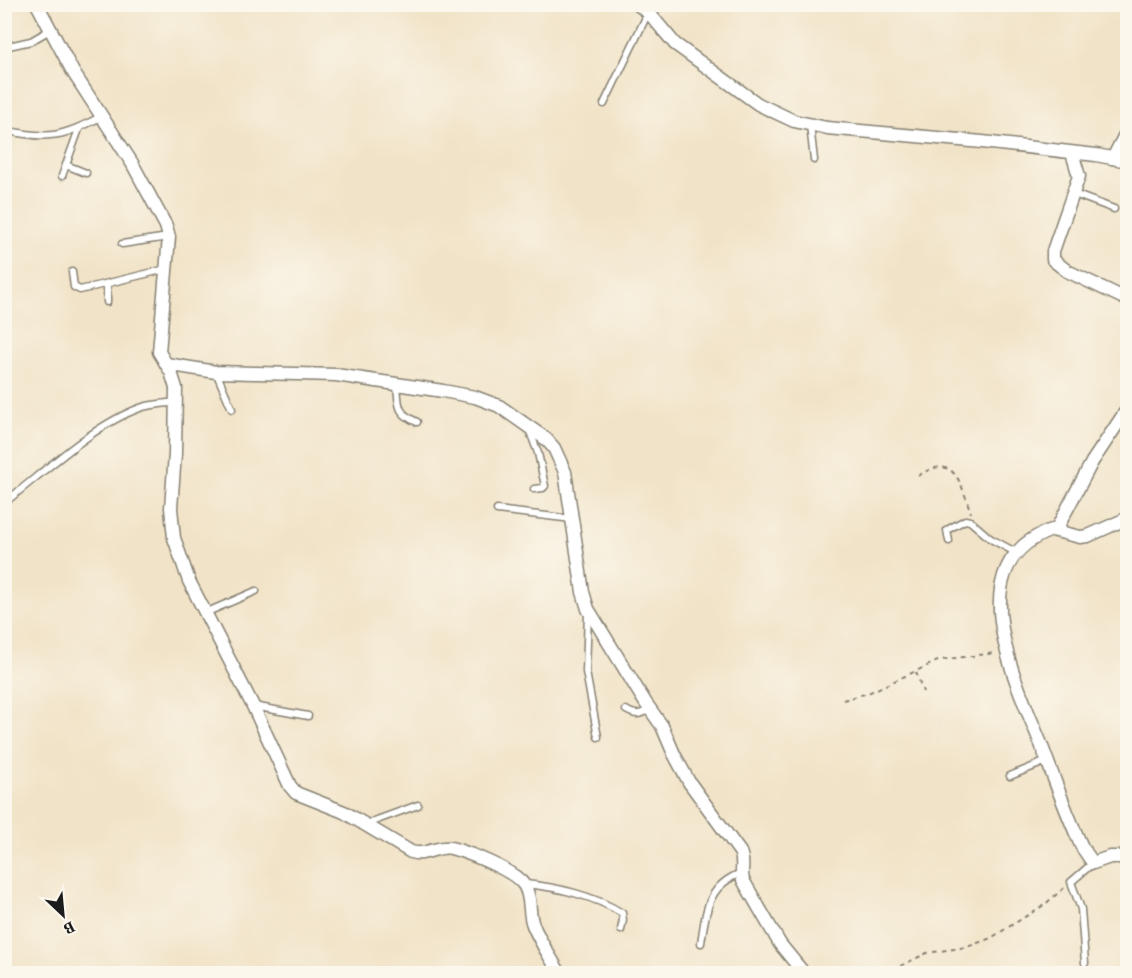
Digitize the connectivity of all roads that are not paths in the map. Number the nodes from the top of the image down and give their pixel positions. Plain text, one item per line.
1 (37, 4) edge
2 (637, 4) edge
3 (649, 13) junction
4 (50, 30) junction
5 (4, 47) edge
6 (604, 104) dead end
7 (102, 115) junction
8 (810, 125) junction
9 (79, 129) junction
10 (1128, 129) edge
11 (4, 130) edge
12 (1072, 153) junction
13 (1113, 158) junction
14 (813, 160) dead end
15 (1128, 160) edge
16 (66, 165) junction
17 (86, 173) dead end
18 (62, 176) dead end
19 (1074, 194) junction
20 (1114, 209) dead end
21 (169, 237) junction
22 (122, 244) dead end
23 (167, 269) junction
24 (72, 272) dead end
25 (107, 284) junction
26 (1128, 300) edge
27 (107, 302) dead end
28 (166, 364) junction
29 (216, 372) junction
30 (397, 385) junction
31 (177, 402) junction
32 (1128, 408) edge
33 (232, 409) dead end
34 (417, 422) dead end
35 (528, 426) junction
36 (534, 489) dead end
37 (4, 503) edge
38 (497, 510) dead end
39 (1128, 518) edge
40 (573, 519) junction
41 (1056, 530) junction
42 (949, 541) dead end
43 (1017, 553) junction
44 (256, 591) dead end
45 (588, 609) junction
46 (205, 613) junction
47 (253, 706) junction
48 (650, 709) junction
49 (626, 710) dead end
50 (308, 716) dead end
51 (598, 737) dead end
52 (1047, 761) junction
53 (1010, 776) dead end
54 (418, 805) dead end
55 (366, 824) junction
56 (1128, 857) edge
57 (1094, 863) junction
58 (741, 873) junction
59 (524, 884) junction
60 (621, 930) dead end
61 (701, 943) dead end
62 (1085, 963) dead end
63 (560, 974) edge
64 (801, 974) edge

1 - 4 street
2 - 3 street
3 - 6 lane
3 - 8 street
4 - 5 lane
4 - 7 street
7 - 9 lane
7 - 21 street
8 - 12 street
8 - 14 lane
9 - 11 lane
9 - 16 lane
10 - 13 street
12 - 13 street
12 - 19 street
13 - 15 street
16 - 17 lane
16 - 18 lane
19 - 20 lane
19 - 26 street
21 - 22 lane
21 - 23 street
23 - 25 lane
23 - 28 street
24 - 25 lane
25 - 27 lane
28 - 29 street
28 - 31 street
29 - 30 street
29 - 33 lane
30 - 34 lane
30 - 35 street
31 - 37 lane
31 - 46 street
32 - 41 street
35 - 36 lane
35 - 40 street
38 - 40 lane
39 - 41 street
40 - 45 street
41 - 43 street
42 - 43 lane
43 - 52 street
44 - 46 lane
45 - 48 street
45 - 51 lane
46 - 47 street
47 - 50 lane
47 - 55 street
48 - 49 lane
48 - 58 street
52 - 53 lane
52 - 57 street
54 - 55 lane
55 - 59 street
56 - 57 street
57 - 62 lane
58 - 61 lane
58 - 64 street
59 - 60 lane
59 - 63 street

